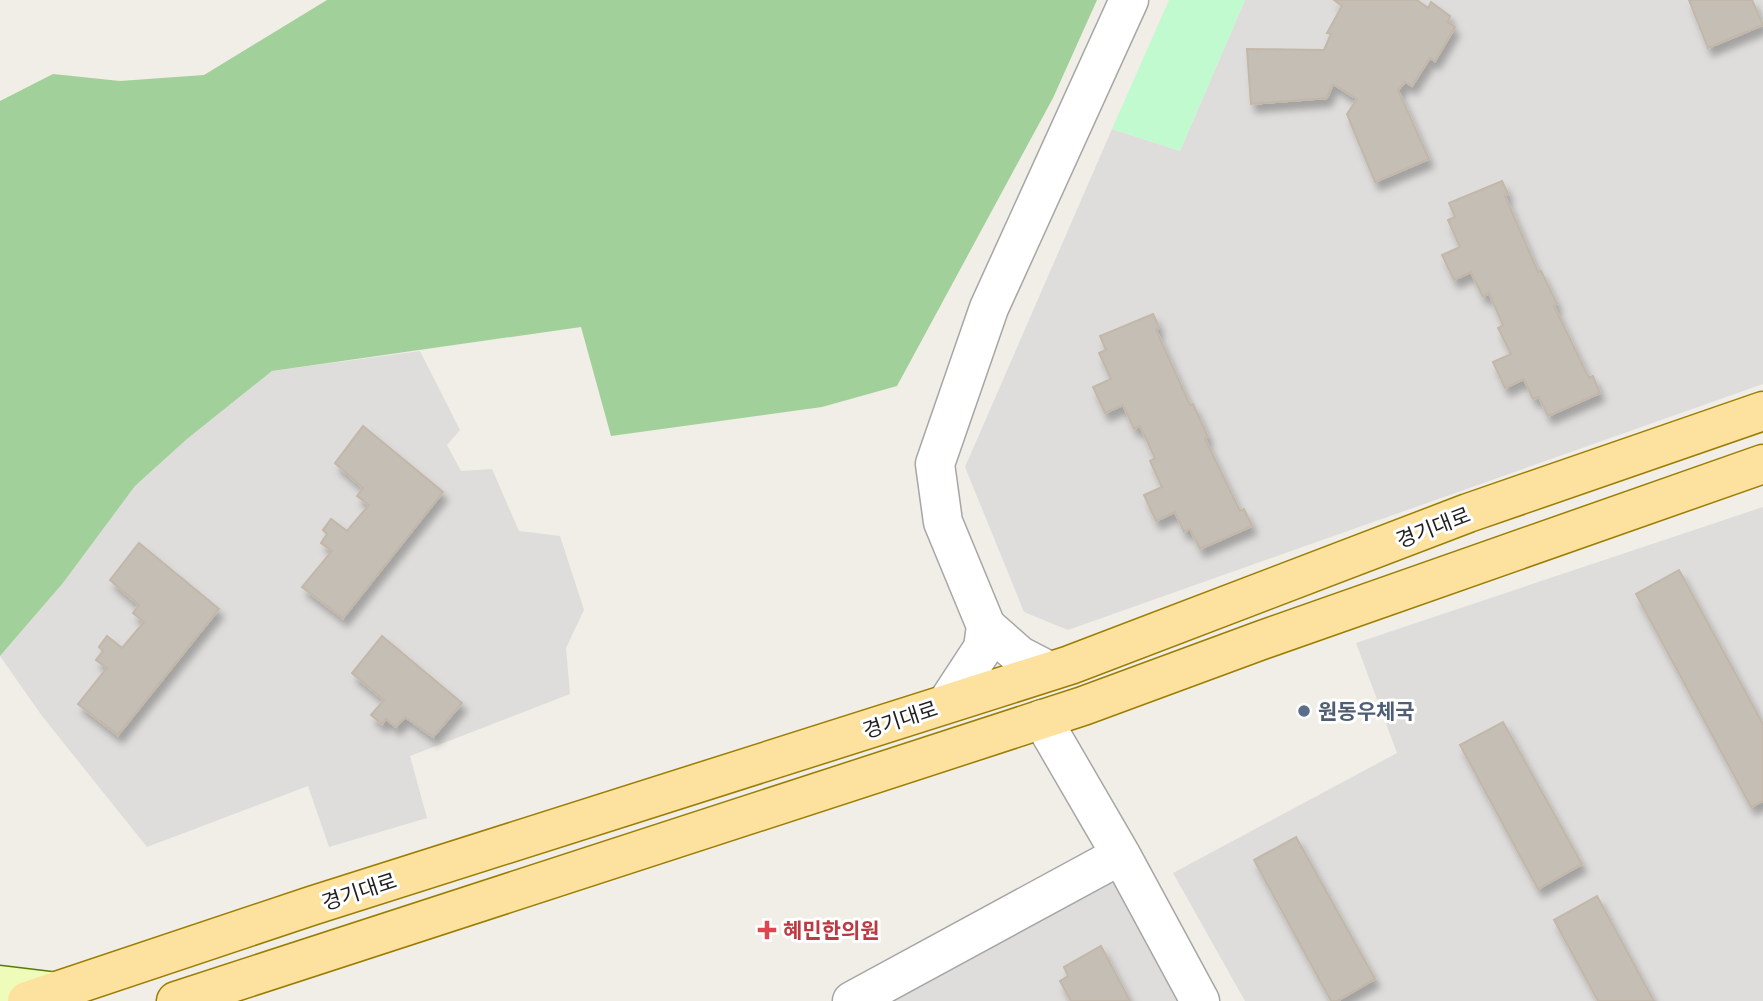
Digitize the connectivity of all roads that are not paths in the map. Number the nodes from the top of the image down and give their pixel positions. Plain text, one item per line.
1 (1129, 0) edge
2 (1763, 411) edge
3 (1763, 464) edge
4 (986, 626) junction
5 (1049, 671) junction
6 (947, 704) junction
7 (1042, 719) junction
8 (1121, 855) junction
9 (0, 985) edge
10 (42, 996) edge
11 (176, 1001) edge
12 (852, 1001) edge
13 (1200, 1001) edge

1 - 4 street
2 - 5 main road, 경기대로
3 - 7 main road, 경기대로
4 - 5 street
4 - 6 street
5 - 6 main road, 경기대로
6 - 10 main road, 경기대로
7 - 8 street
7 - 11 main road, 경기대로
8 - 12 street
8 - 13 street
9 - 10 main road

